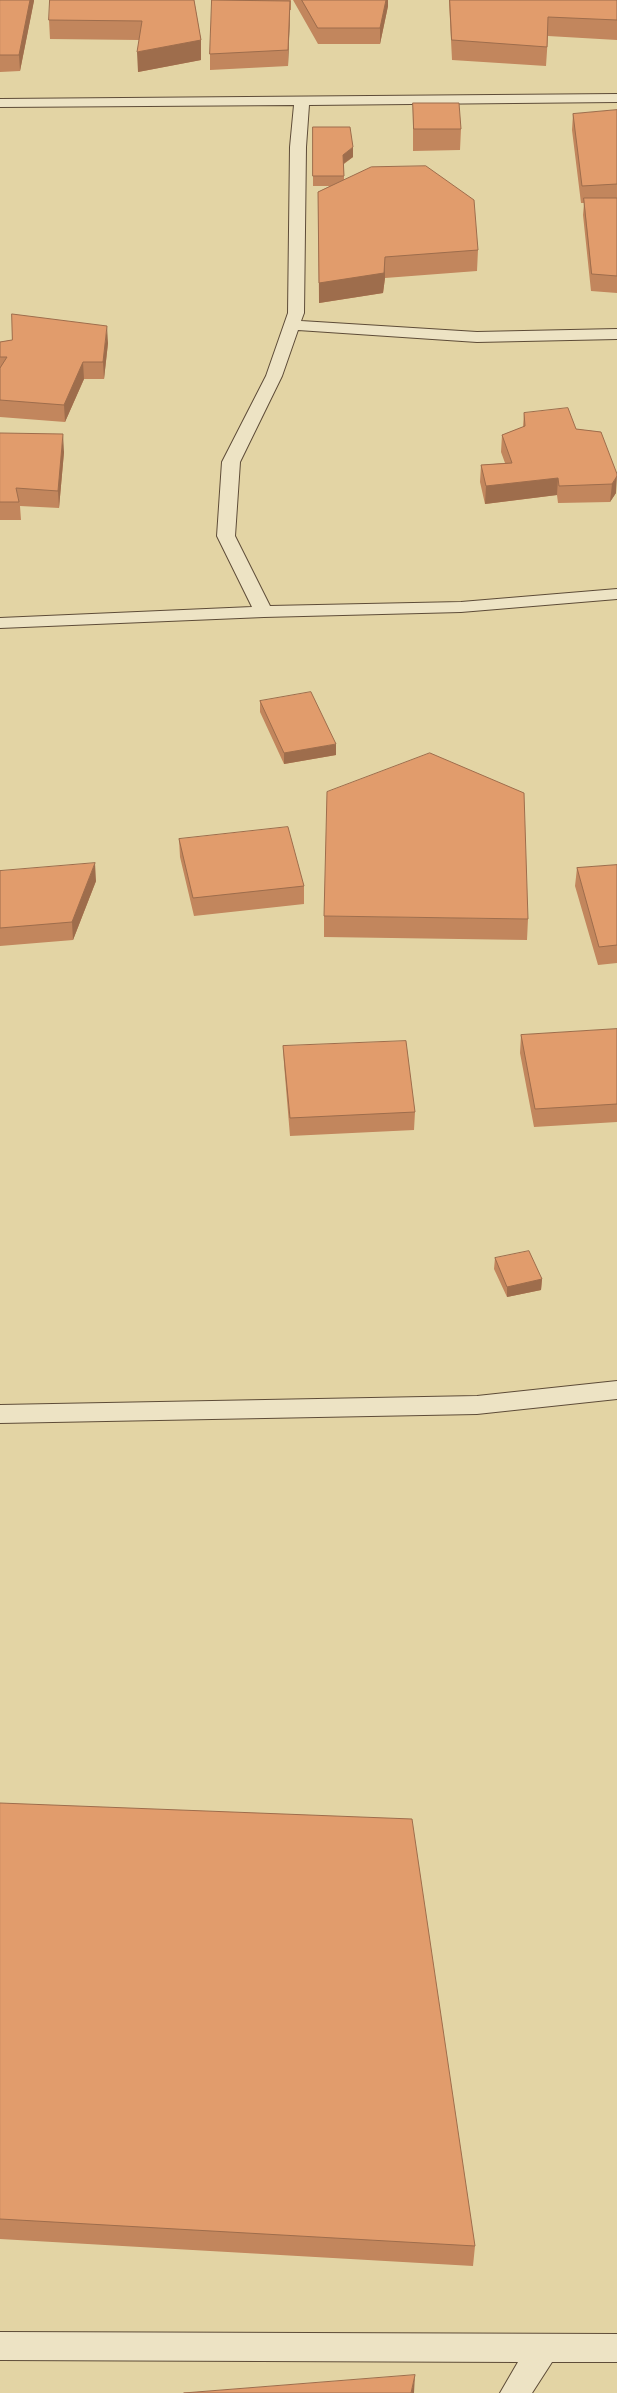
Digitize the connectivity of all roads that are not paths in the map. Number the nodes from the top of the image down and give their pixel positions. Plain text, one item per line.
1 (617, 98) edge
2 (302, 101) junction
3 (0, 103) edge
4 (292, 325) junction
5 (617, 334) edge
6 (617, 594) edge
7 (264, 612) junction
8 (0, 623) edge
9 (617, 1390) edge
10 (0, 1414) edge
11 (0, 2346) edge
12 (544, 2348) junction
13 (617, 2348) edge
14 (515, 2393) edge

1 - 2 street
2 - 3 street
2 - 4 street
4 - 5 street
4 - 7 street
6 - 7 street
7 - 8 street
9 - 10 street
11 - 12 street
12 - 13 street
12 - 14 street

